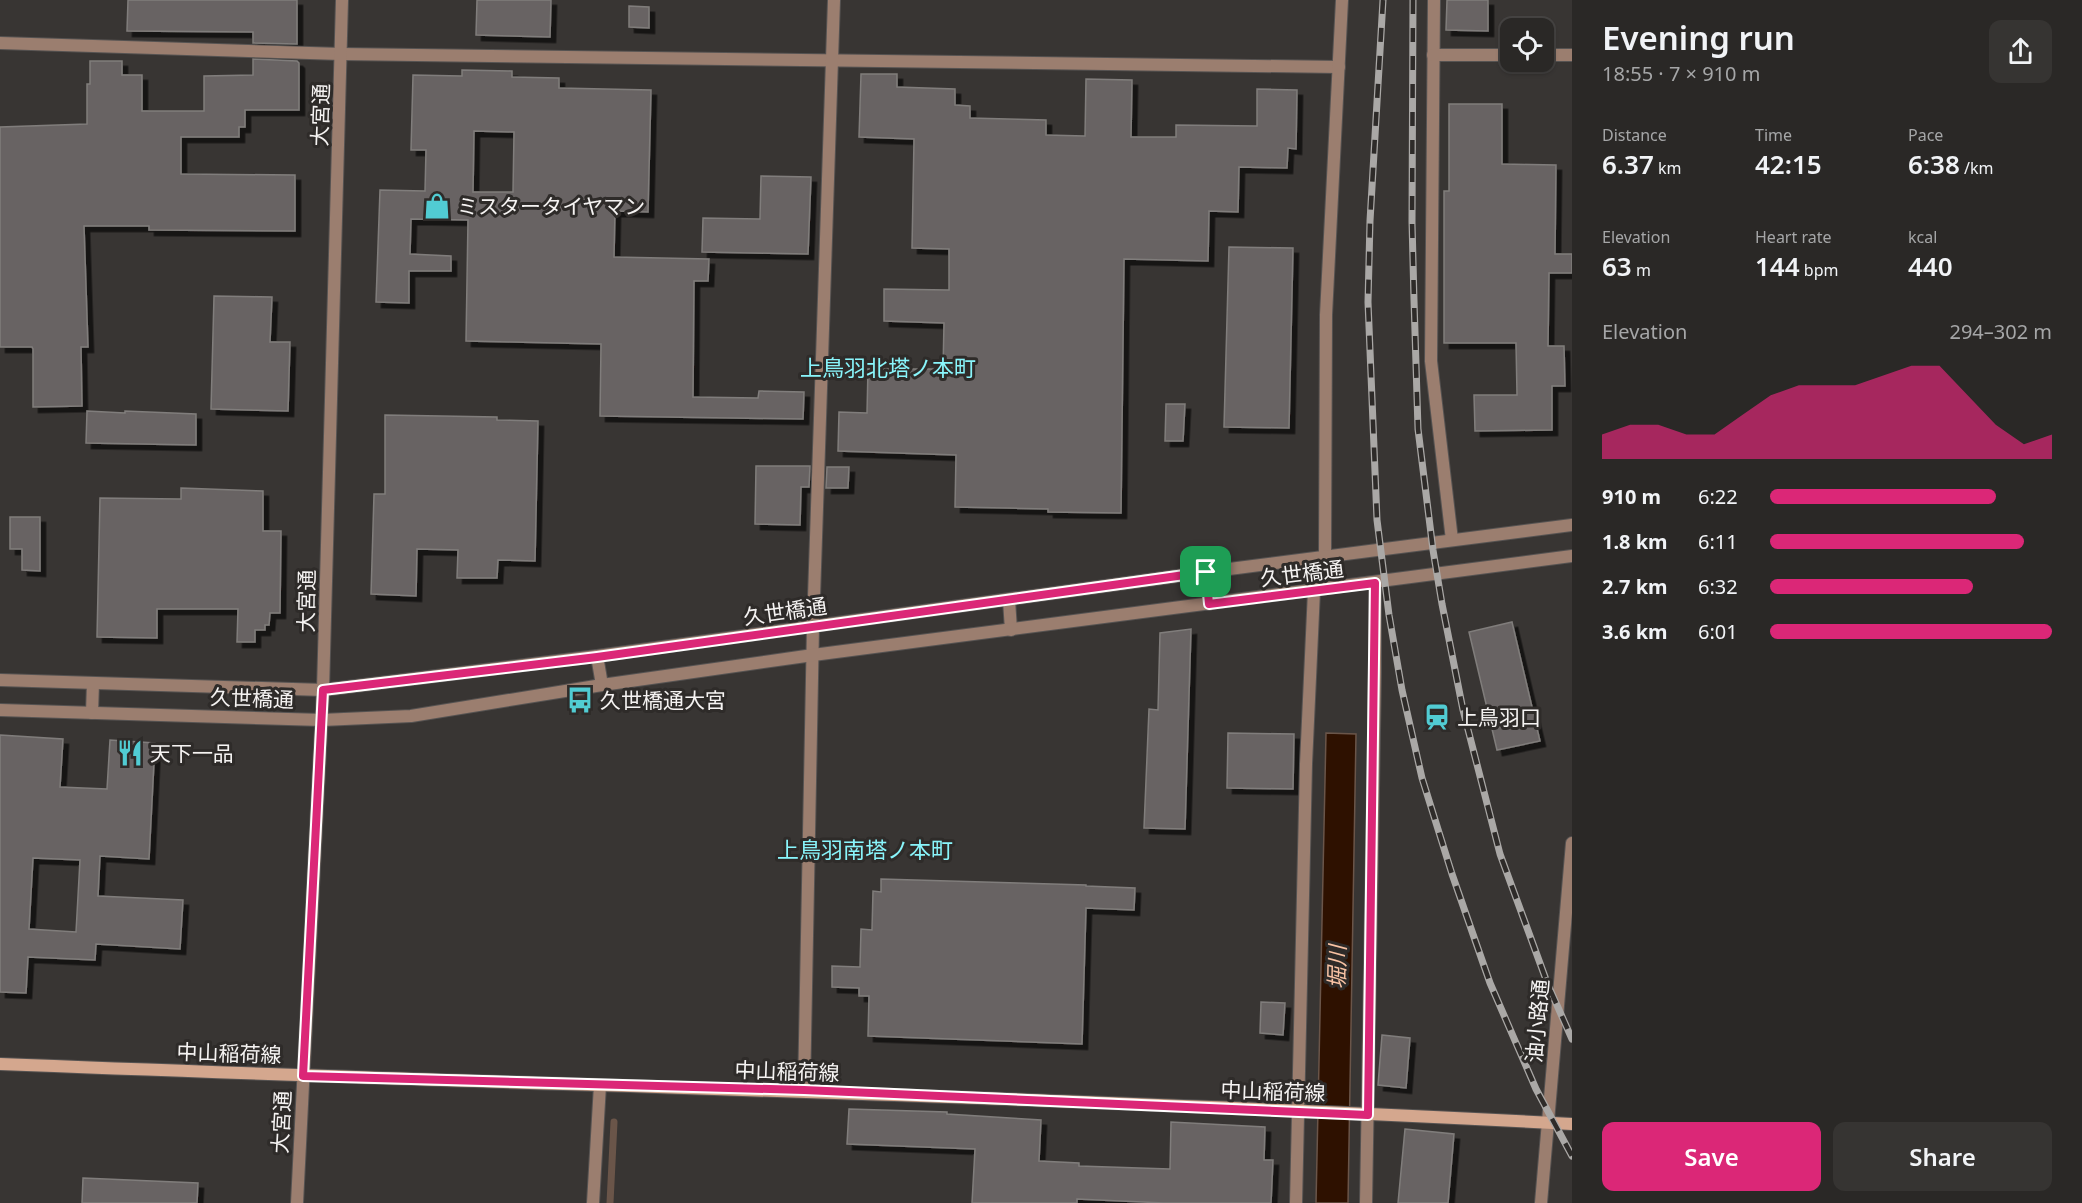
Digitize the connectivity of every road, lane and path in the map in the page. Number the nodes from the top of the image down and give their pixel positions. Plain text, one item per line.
1 (342, 0) edge
2 (834, 0) edge
3 (1342, 0) edge
4 (1434, 0) edge
5 (0, 43) edge
6 (341, 54) junction
7 (1433, 55) junction
8 (1500, 55) edge
9 (1554, 55) edge
10 (1572, 55) edge
11 (833, 59) junction
12 (1339, 67) junction
13 (1572, 525) edge
14 (1452, 540) junction
15 (1325, 556) junction
16 (1572, 556) edge
17 (1206, 572) junction
18 (1375, 583) junction
19 (1314, 591) junction
20 (1009, 600) junction
21 (1209, 604) junction
22 (813, 627) junction
23 (1011, 630) junction
24 (813, 655) junction
25 (597, 657) junction
26 (0, 680) edge
27 (93, 683) junction
28 (602, 685) junction
29 (323, 690) junction
30 (0, 710) edge
31 (92, 713) junction
32 (322, 720) junction
33 (1572, 843) edge
34 (0, 1064) edge
35 (303, 1076) junction
36 (600, 1084) junction
37 (804, 1090) junction
38 (1303, 1112) junction
39 (1365, 1114) junction
40 (1549, 1122) junction
41 (1572, 1124) edge
42 (297, 1203) edge
43 (593, 1203) edge
44 (1296, 1203) edge
45 (1366, 1203) edge
46 (1541, 1203) edge

1 - 6 street, 大宮通
2 - 11 street
3 - 12 street
4 - 7 street
5 - 6 street
6 - 11 street
6 - 29 street, 大宮通
7 - 8 street
7 - 14 street
9 - 10 street
11 - 12 street
11 - 22 street
12 - 15 street
13 - 14 street, 久世橋通
14 - 15 street, 久世橋通
15 - 17 street, 久世橋通
16 - 18 street, 久世橋通
17 - 20 street, 久世橋通
17 - 21 street
18 - 19 street, 久世橋通
18 - 39 street
19 - 21 street, 久世橋通
19 - 38 street
20 - 22 street, 久世橋通
20 - 23 street
21 - 23 street, 久世橋通
22 - 24 street
22 - 25 street, 久世橋通
23 - 24 street, 久世橋通
24 - 28 street, 久世橋通
24 - 37 street
25 - 28 street
25 - 29 street, 久世橋通
26 - 27 street, 久世橋通
27 - 29 street, 久世橋通
27 - 31 street
28 - 32 street, 久世橋通
29 - 32 street, 大宮通
30 - 31 street, 久世橋通
31 - 32 street, 久世橋通
32 - 35 street, 大宮通
33 - 40 street, 油小路通
34 - 35 main road, 中山稲荷線
35 - 36 main road, 中山稲荷線
35 - 42 street, 大宮通
36 - 37 main road, 中山稲荷線
36 - 43 street
37 - 38 main road, 中山稲荷線
38 - 39 main road, 中山稲荷線
38 - 44 street
39 - 40 main road, 中山稲荷線
39 - 45 street
40 - 41 main road, 中山稲荷線
40 - 46 street, 油小路通

